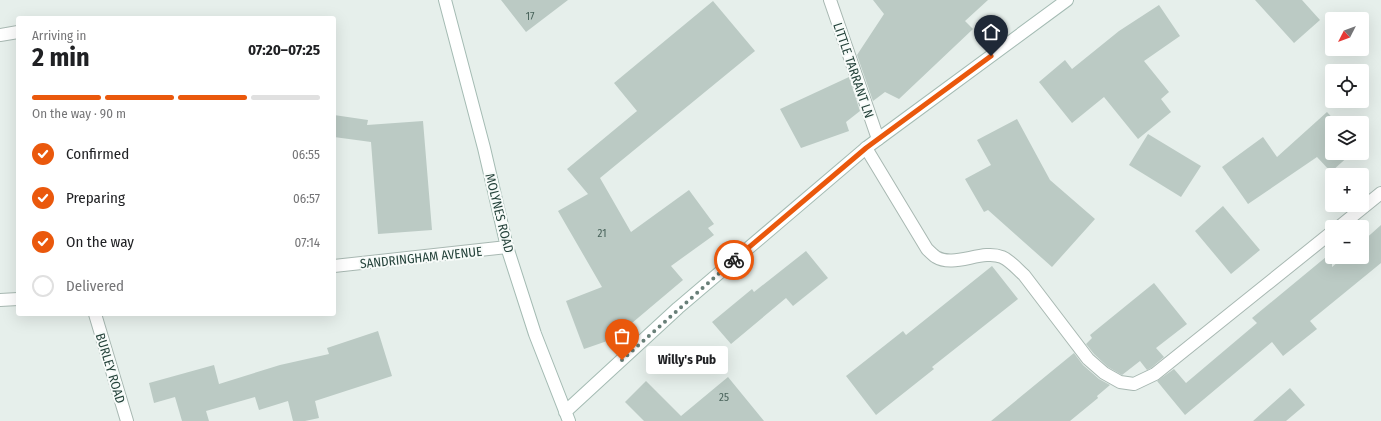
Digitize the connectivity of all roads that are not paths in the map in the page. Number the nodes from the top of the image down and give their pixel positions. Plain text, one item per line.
1 (445, 0) edge
2 (830, 0) edge
3 (1067, 0) edge
4 (16, 32) edge
5 (0, 35) edge
6 (878, 139) junction
7 (866, 148) junction
8 (1381, 193) edge
9 (1348, 220) edge
10 (1325, 238) edge
11 (507, 247) junction
12 (336, 266) edge
13 (16, 299) edge
14 (0, 300) edge
15 (95, 316) edge
16 (567, 416) edge
17 (127, 421) edge

1 - 11 street, MOLYNES ROAD
2 - 6 street, LITTLE TARRANT LN
3 - 6 street
4 - 5 street
6 - 7 street
7 - 10 street
7 - 16 street
8 - 9 street
11 - 12 street, SANDRINGHAM AVENUE
11 - 16 street, MOLYNES ROAD
13 - 14 street
15 - 17 street, BURLEY ROAD

